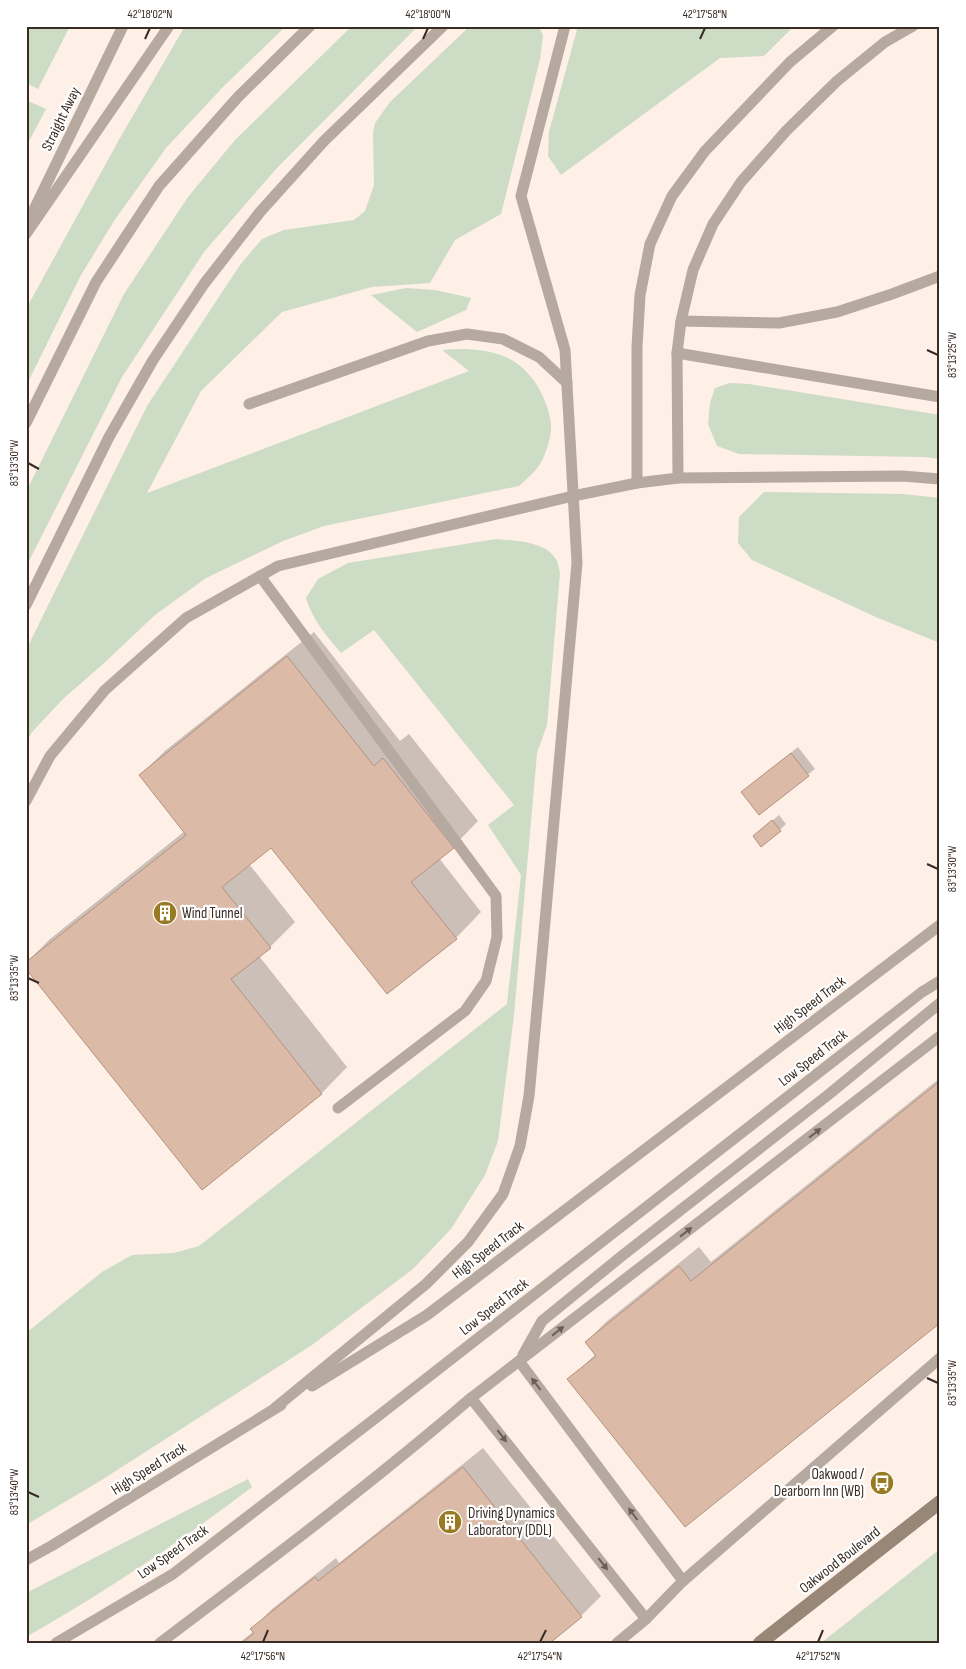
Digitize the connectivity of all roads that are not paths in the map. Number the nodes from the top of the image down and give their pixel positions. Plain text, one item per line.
1 (123, 26) edge
2 (169, 26) edge
3 (310, 26) edge
4 (443, 26) edge
5 (565, 26) edge
6 (833, 26) edge
7 (913, 26) edge
8 (26, 225) edge
9 (26, 234) edge
10 (940, 276) edge
11 (681, 321) junction
12 (677, 353) junction
13 (567, 383) junction
14 (940, 397) edge
15 (249, 404) dead end
16 (26, 423) edge
17 (678, 478) junction
18 (940, 479) edge
19 (637, 483) junction
20 (573, 496) junction
21 (260, 576) junction
22 (26, 605) edge
23 (26, 801) edge
24 (940, 925) edge
25 (940, 981) edge
26 (940, 1003) edge
27 (940, 1036) edge
28 (338, 1108) dead end
29 (940, 1358) edge
30 (519, 1361) junction
31 (471, 1398) junction
32 (275, 1408) junction
33 (940, 1502) edge
34 (26, 1560) edge
35 (684, 1581) junction
36 (646, 1619) junction
37 (56, 1643) edge
38 (160, 1643) edge
39 (617, 1643) edge
40 (760, 1643) edge

1 - 8 lane, Straight Away
2 - 9 lane
3 - 16 lane
4 - 22 lane
5 - 13 lane
6 - 19 lane
7 - 11 lane
10 - 11 lane
11 - 12 lane
12 - 14 lane
12 - 17 lane
13 - 15 lane
13 - 20 lane
17 - 18 lane
17 - 19 lane
19 - 20 lane
20 - 21 lane
20 - 32 lane
21 - 23 lane
21 - 28 lane
24 - 32 lane, High Speed Track
25 - 37 lane, Low Speed Track
26 - 30 lane
30 -> 27 lane
29 - 35 lane
30 - 31 lane
35 -> 30 lane
31 -> 36 lane
31 - 38 lane
32 - 34 lane, High Speed Track
33 - 40 main road, Oakwood Boulevard
35 - 36 lane
36 - 39 lane

